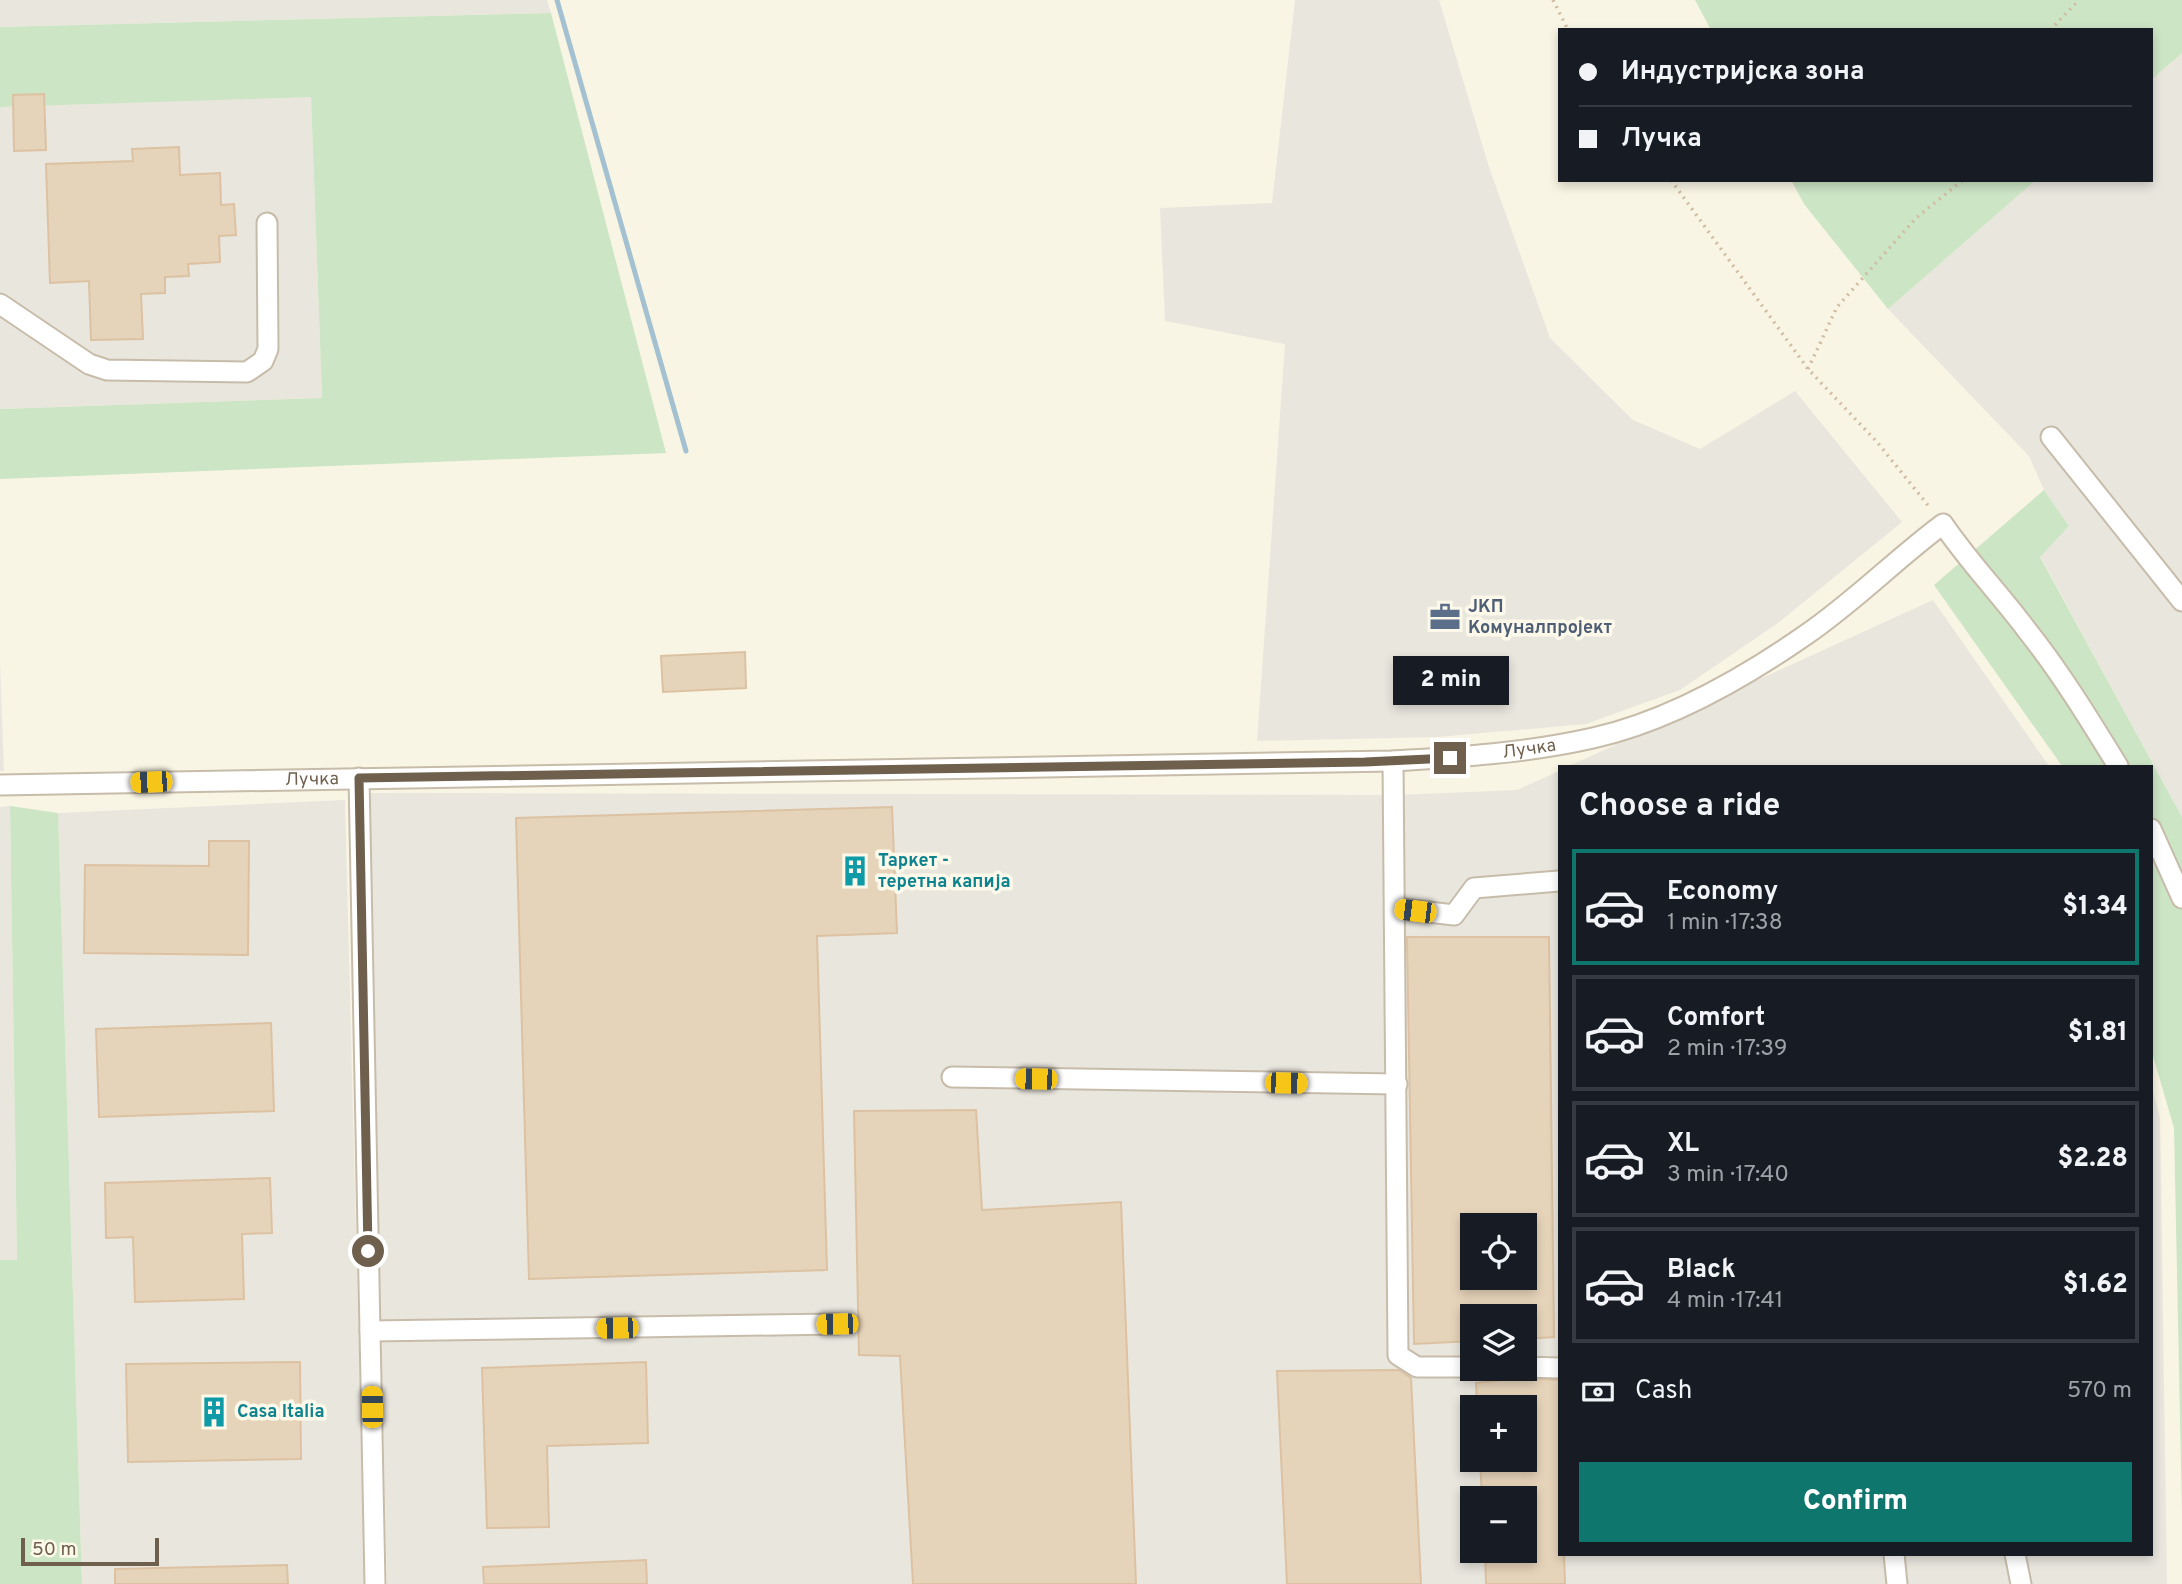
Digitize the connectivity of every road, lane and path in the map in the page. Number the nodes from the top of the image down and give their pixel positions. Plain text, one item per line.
1 (1553, 0) edge
2 (2079, 0) edge
3 (1567, 28) edge
4 (2052, 28) edge
5 (1672, 182) edge
6 (1961, 182) edge
7 (267, 223) dead end
8 (0, 304) edge
9 (1808, 369) junction
10 (2051, 437) dead end
11 (1943, 524) junction
12 (2182, 601) edge
13 (1393, 761) junction
14 (2117, 765) edge
15 (359, 778) junction
16 (0, 785) edge
17 (2153, 833) edge
18 (1558, 881) edge
19 (2182, 898) edge
20 (1395, 908) junction
21 (952, 1077) dead end
22 (1397, 1084) junction
23 (837, 1324) dead end
24 (370, 1331) junction
25 (1460, 1367) edge
26 (1537, 1367) edge
27 (1558, 1368) edge
28 (1894, 1556) edge
29 (2015, 1556) edge
30 (375, 1584) edge
31 (1897, 1584) edge
32 (2021, 1584) edge

1 - 3 path
2 - 4 path
5 - 9 path
6 - 9 path
7 - 8 street
9 - 11 path
10 - 12 street
11 - 13 street, Лучка
11 - 14 street
13 - 15 street, Лучка
13 - 20 street
15 - 16 street, Лучка
15 - 24 street
17 - 19 street
18 - 20 street
20 - 22 street
21 - 22 street
22 - 25 street
23 - 24 street
24 - 30 street
26 - 27 street
28 - 31 street
29 - 32 street

